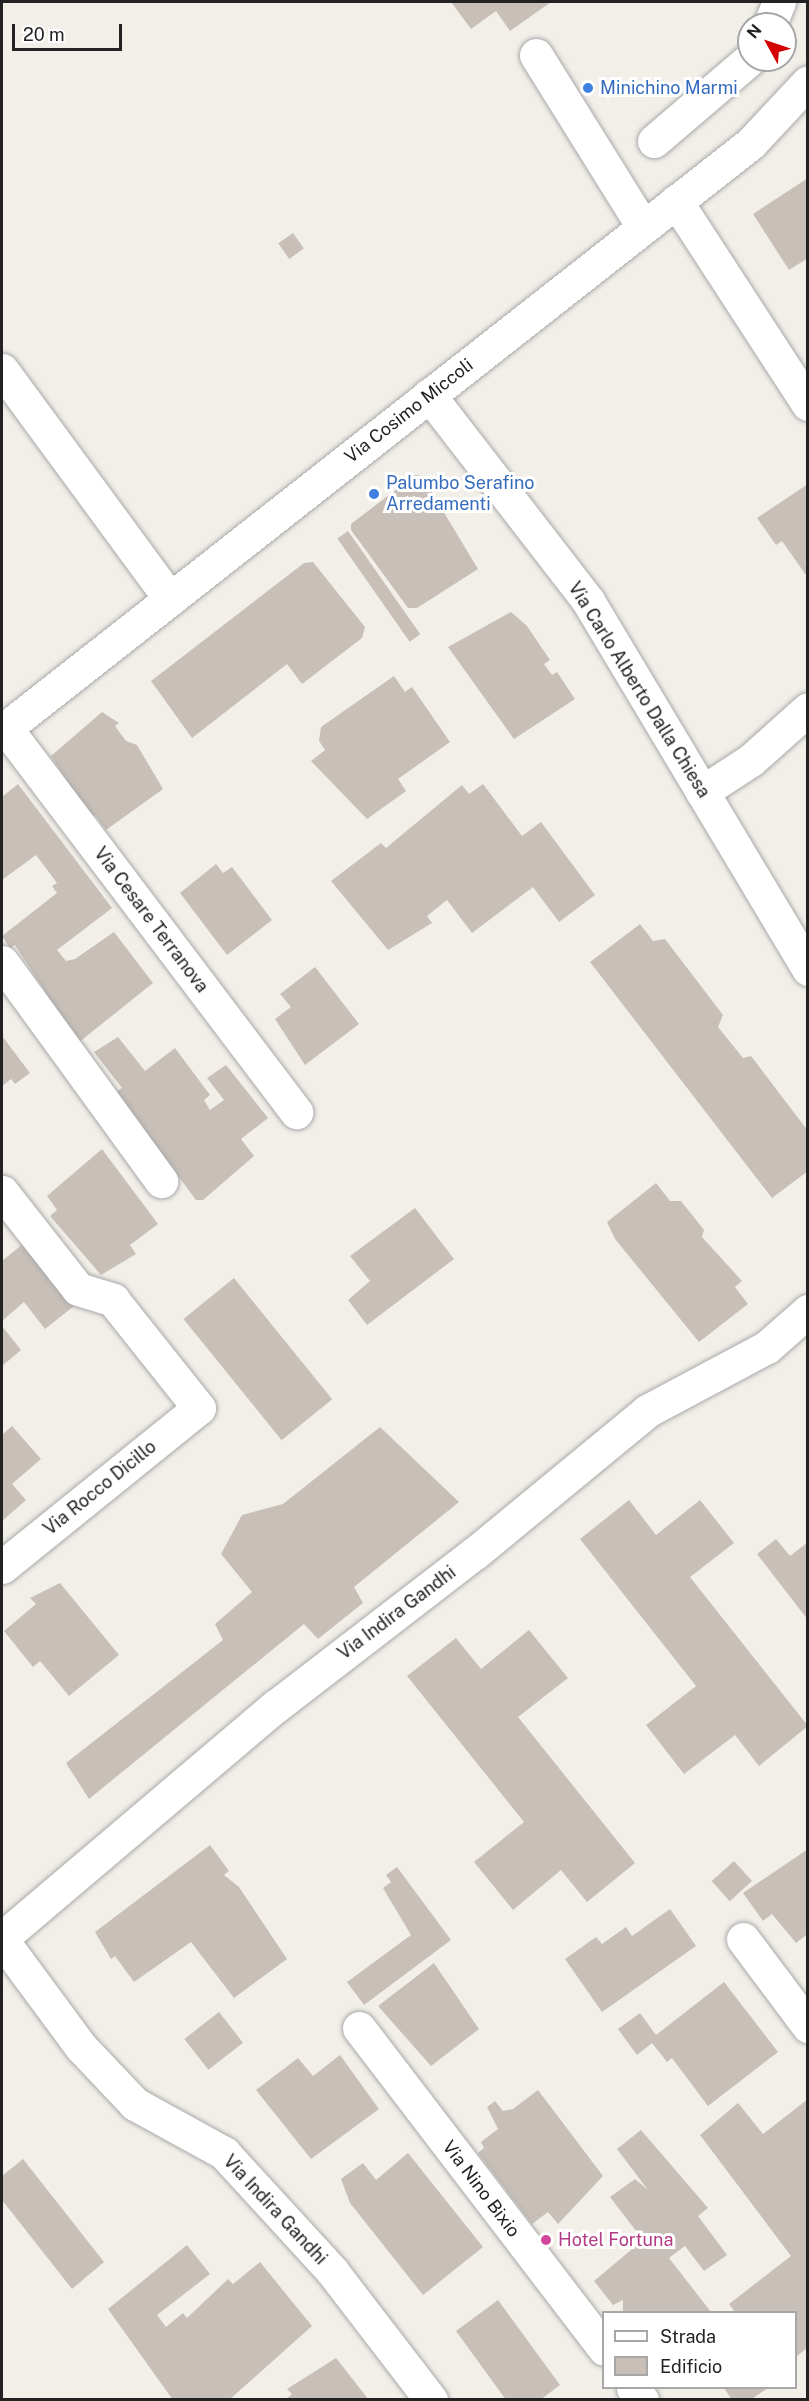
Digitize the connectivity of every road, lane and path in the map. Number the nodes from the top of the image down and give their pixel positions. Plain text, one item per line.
1 (536, 55) dead end
2 (737, 70) edge
3 (807, 82) edge
4 (654, 141) dead end
5 (676, 201) junction
6 (643, 227) junction
7 (2, 370) edge
8 (429, 394) junction
9 (807, 404) edge
10 (170, 598) junction
11 (807, 709) edge
12 (3, 729) edge
13 (702, 792) junction
14 (2, 962) edge
15 (807, 969) edge
16 (296, 1112) dead end
17 (161, 1181) dead end
18 (2, 1192) edge
19 (807, 1311) edge
20 (2, 1568) edge
21 (2, 1939) edge
22 (743, 1939) dead end
23 (807, 2026) edge
24 (359, 2028) dead end
25 (602, 2348) edge
26 (431, 2400) edge

1 - 6 street
2 - 4 street
3 - 5 street, Via Cosimo Miccoli
5 - 6 street, Via Cosimo Miccoli
5 - 9 street
6 - 8 street, Via Cosimo Miccoli
7 - 10 street
8 - 10 street, Via Cosimo Miccoli
8 - 13 street, Via Carlo Alberto Dalla Chiesa
10 - 12 street, Via Cosimo Miccoli
11 - 13 street
12 - 16 street, Via Cesare Terranova
13 - 15 street, Via Carlo Alberto Dalla Chiesa
14 - 17 street
18 - 20 street, Via Rocco Dicillo
19 - 21 street, Via Indira Gandhi
21 - 26 street, Via Indira Gandhi
22 - 23 street
24 - 25 street, Via Nino Bixio

